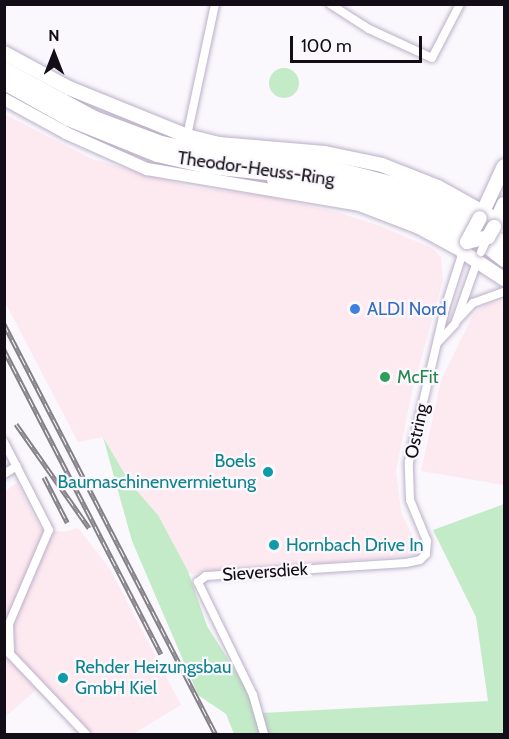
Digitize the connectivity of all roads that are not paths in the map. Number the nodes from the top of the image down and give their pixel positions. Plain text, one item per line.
1 (215, 4) edge
2 (330, 4) edge
3 (459, 4) edge
4 (342, 8) edge
5 (4, 53) edge
6 (4, 69) edge
7 (4, 82) edge
8 (4, 99) edge
9 (187, 135) junction
10 (160, 143) junction
11 (219, 144) junction
12 (504, 166) edge
13 (259, 170) junction
14 (355, 197) joint
15 (504, 204) edge
16 (367, 207) junction
17 (401, 211) junction
18 (481, 214) junction
19 (496, 227) edge
20 (461, 244) junction
21 (504, 244) edge
22 (479, 257) junction
23 (502, 270) edge
24 (504, 292) edge
25 (456, 322) junction
26 (439, 341) junction
27 (4, 442) edge
28 (16, 466) junction
29 (4, 474) edge
30 (426, 554) joint
31 (86, 735) edge
32 (264, 735) edge

1 - 9 street
2 - 4 street
3 - 4 street
5 - 9 main road, Theodor-Heuss-Ring
6 - 10 highway, Theodor-Heuss-Ring
7 - 13 highway, Theodor-Heuss-Ring
8 - 16 main road, Theodor-Heuss-Ring
9 - 11 main road, Theodor-Heuss-Ring
10 - 11 highway
10 - 21 highway, Theodor-Heuss-Ring
11 - 18 main road, Theodor-Heuss-Ring
12 - 18 main road, Ostring
13 - 14 highway
13 - 23 highway, Theodor-Heuss-Ring
14 - 17 main road, Theodor-Heuss-Ring
15 - 19 main road, Ostring
16 - 17 main road
16 - 20 main road, Theodor-Heuss-Ring
17 - 20 main road, Theodor-Heuss-Ring
18 - 19 main road, Theodor-Heuss-Ring
18 - 20 main road, Ostring, bridge
19 - 20 main road, bridge
19 - 22 street, Ostring, bridge
20 - 22 main road, Theodor-Heuss-Ring
20 - 26 street, Ostring
22 - 23 main road, Theodor-Heuss-Ring
22 - 25 street, Ostring
24 - 25 street, Ostring
25 - 26 street, Ostring
26 - 30 street, Ostring
27 - 28 street
28 - 29 street
28 - 31 street
30 - 32 street, Sieversdiek

